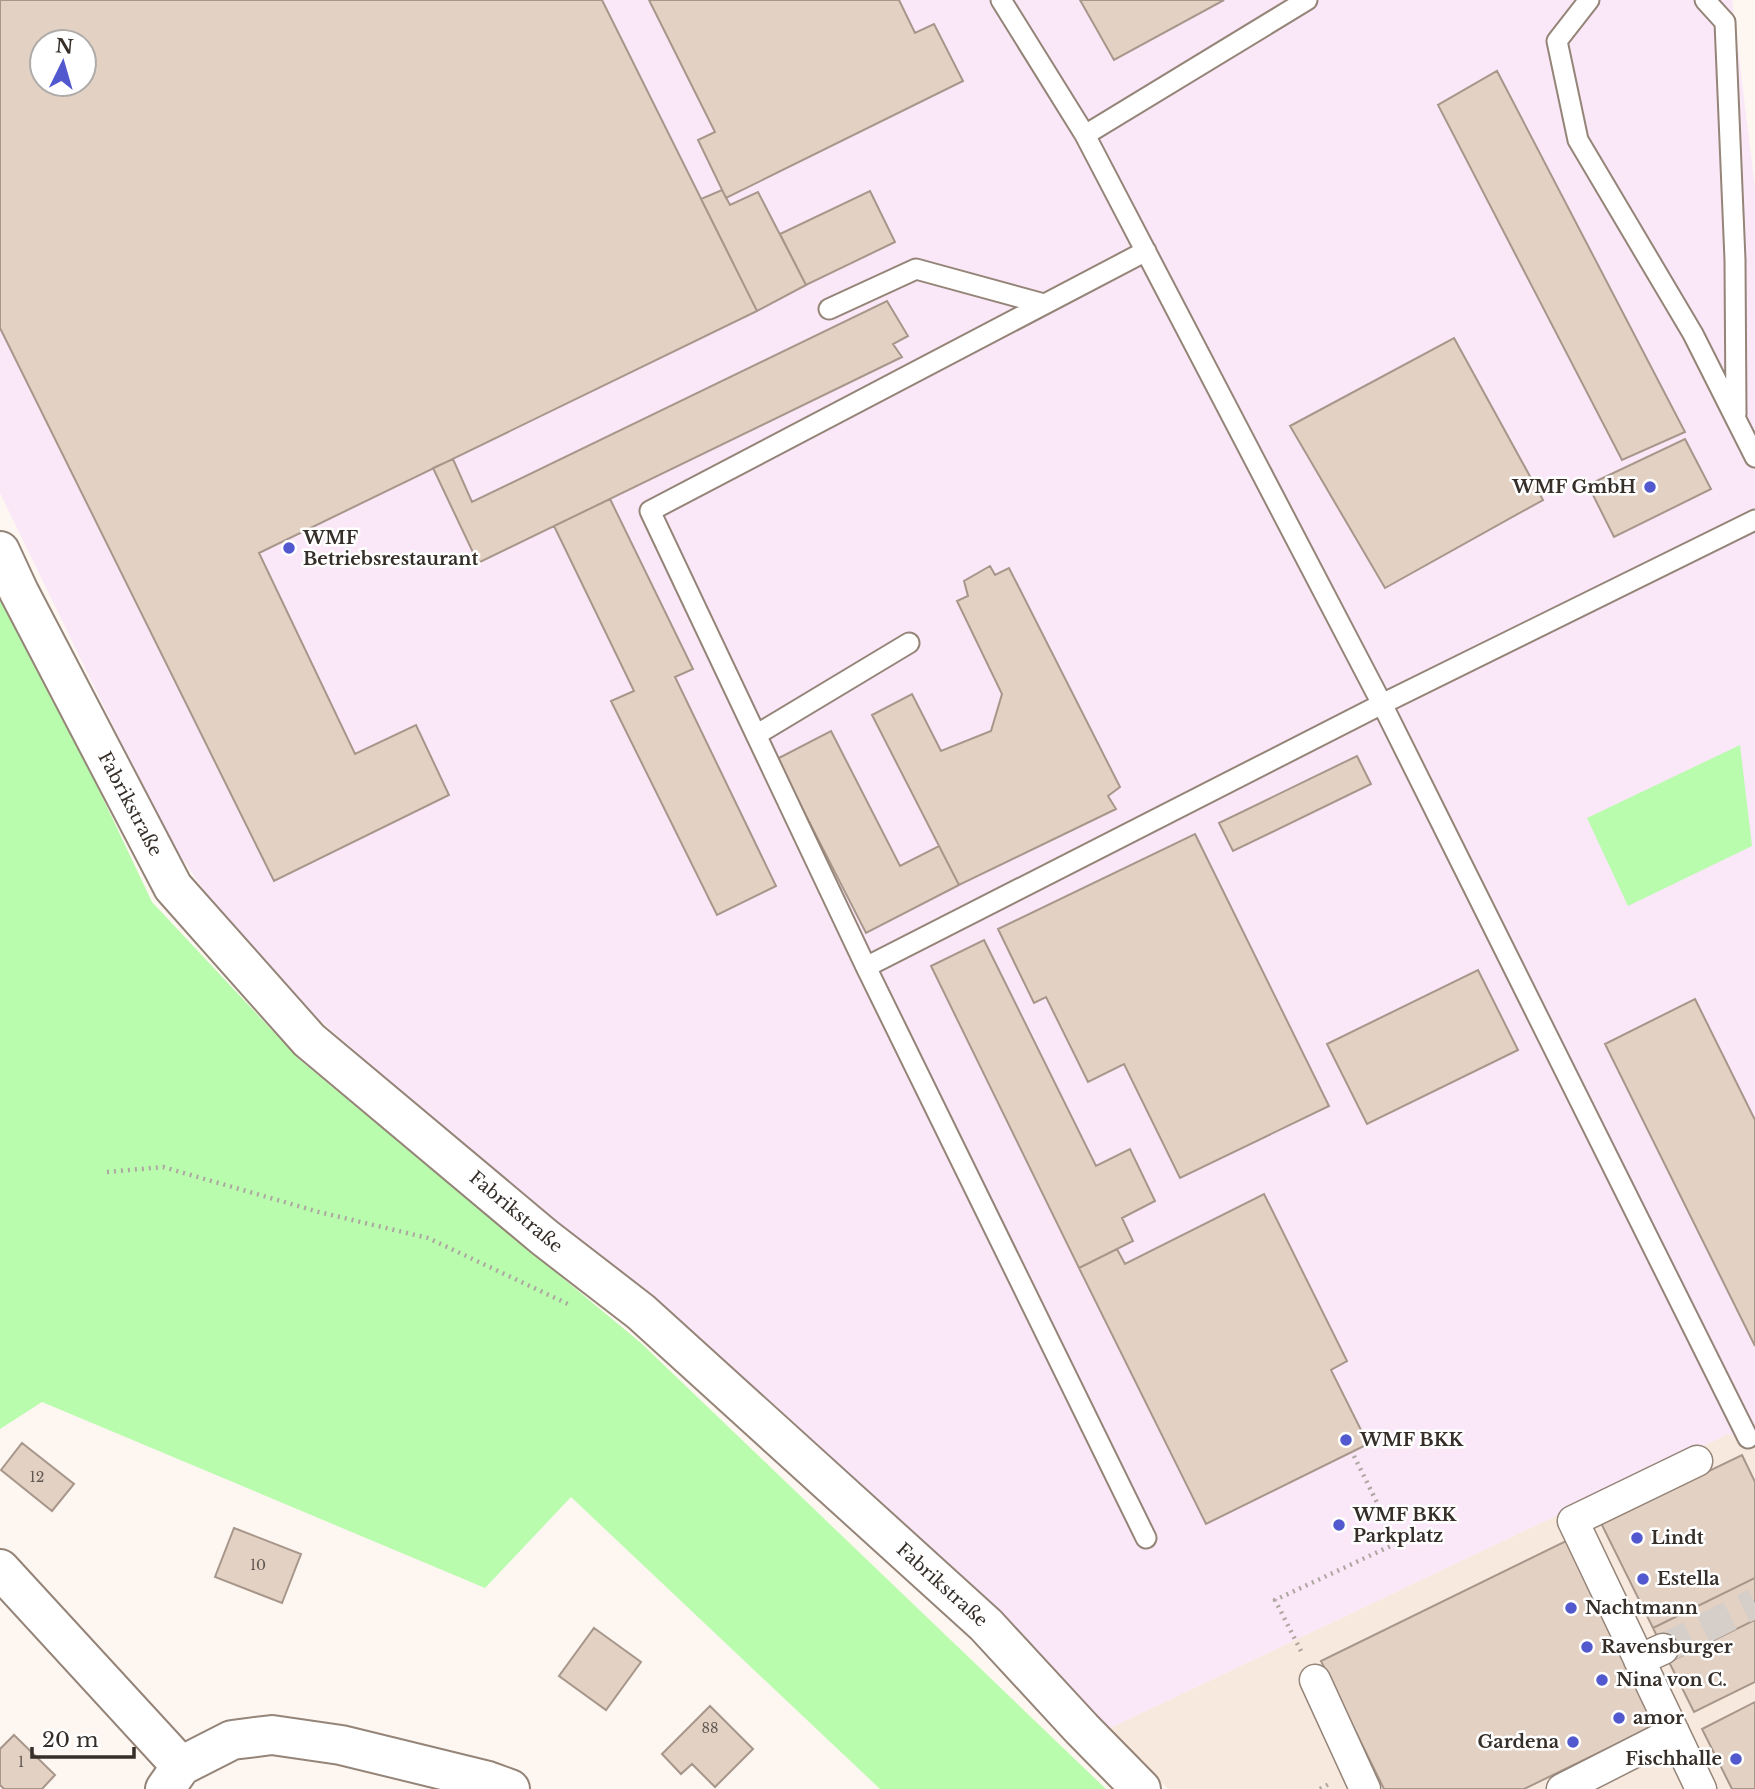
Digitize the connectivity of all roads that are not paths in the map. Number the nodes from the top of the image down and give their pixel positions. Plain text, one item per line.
1 (1000, 0) edge
2 (1307, 0) edge
3 (1588, 0) edge
4 (1705, 0) edge
5 (1085, 135) junction
6 (1146, 251) junction
7 (1044, 304) junction
8 (829, 309) dead end
9 (1736, 419) junction
10 (1755, 457) edge
11 (1755, 520) edge
12 (0, 551) edge
13 (909, 643) dead end
14 (1382, 704) junction
15 (756, 735) junction
16 (866, 967) junction
17 (1748, 1438) dead end
18 (1695, 1453) dead end
19 (1146, 1538) dead end
20 (0, 1569) edge
21 (1315, 1681) dead end
22 (1674, 1732) junction
23 (173, 1777) edge
24 (510, 1789) edge
25 (1142, 1789) edge
26 (1365, 1789) edge
27 (1562, 1789) edge
28 (1701, 1789) edge

1 - 5 lane
2 - 5 lane
3 - 9 lane
4 - 9 lane
5 - 6 lane
6 - 7 lane
6 - 14 lane
7 - 8 lane
7 - 15 lane
9 - 10 lane
11 - 14 lane
12 - 25 street, Fabrikstraße
13 - 15 lane
14 - 16 lane
14 - 17 lane
15 - 16 lane
16 - 19 lane
18 - 22 street
20 - 23 street
21 - 26 street
22 - 27 street
22 - 28 street
23 - 24 street

